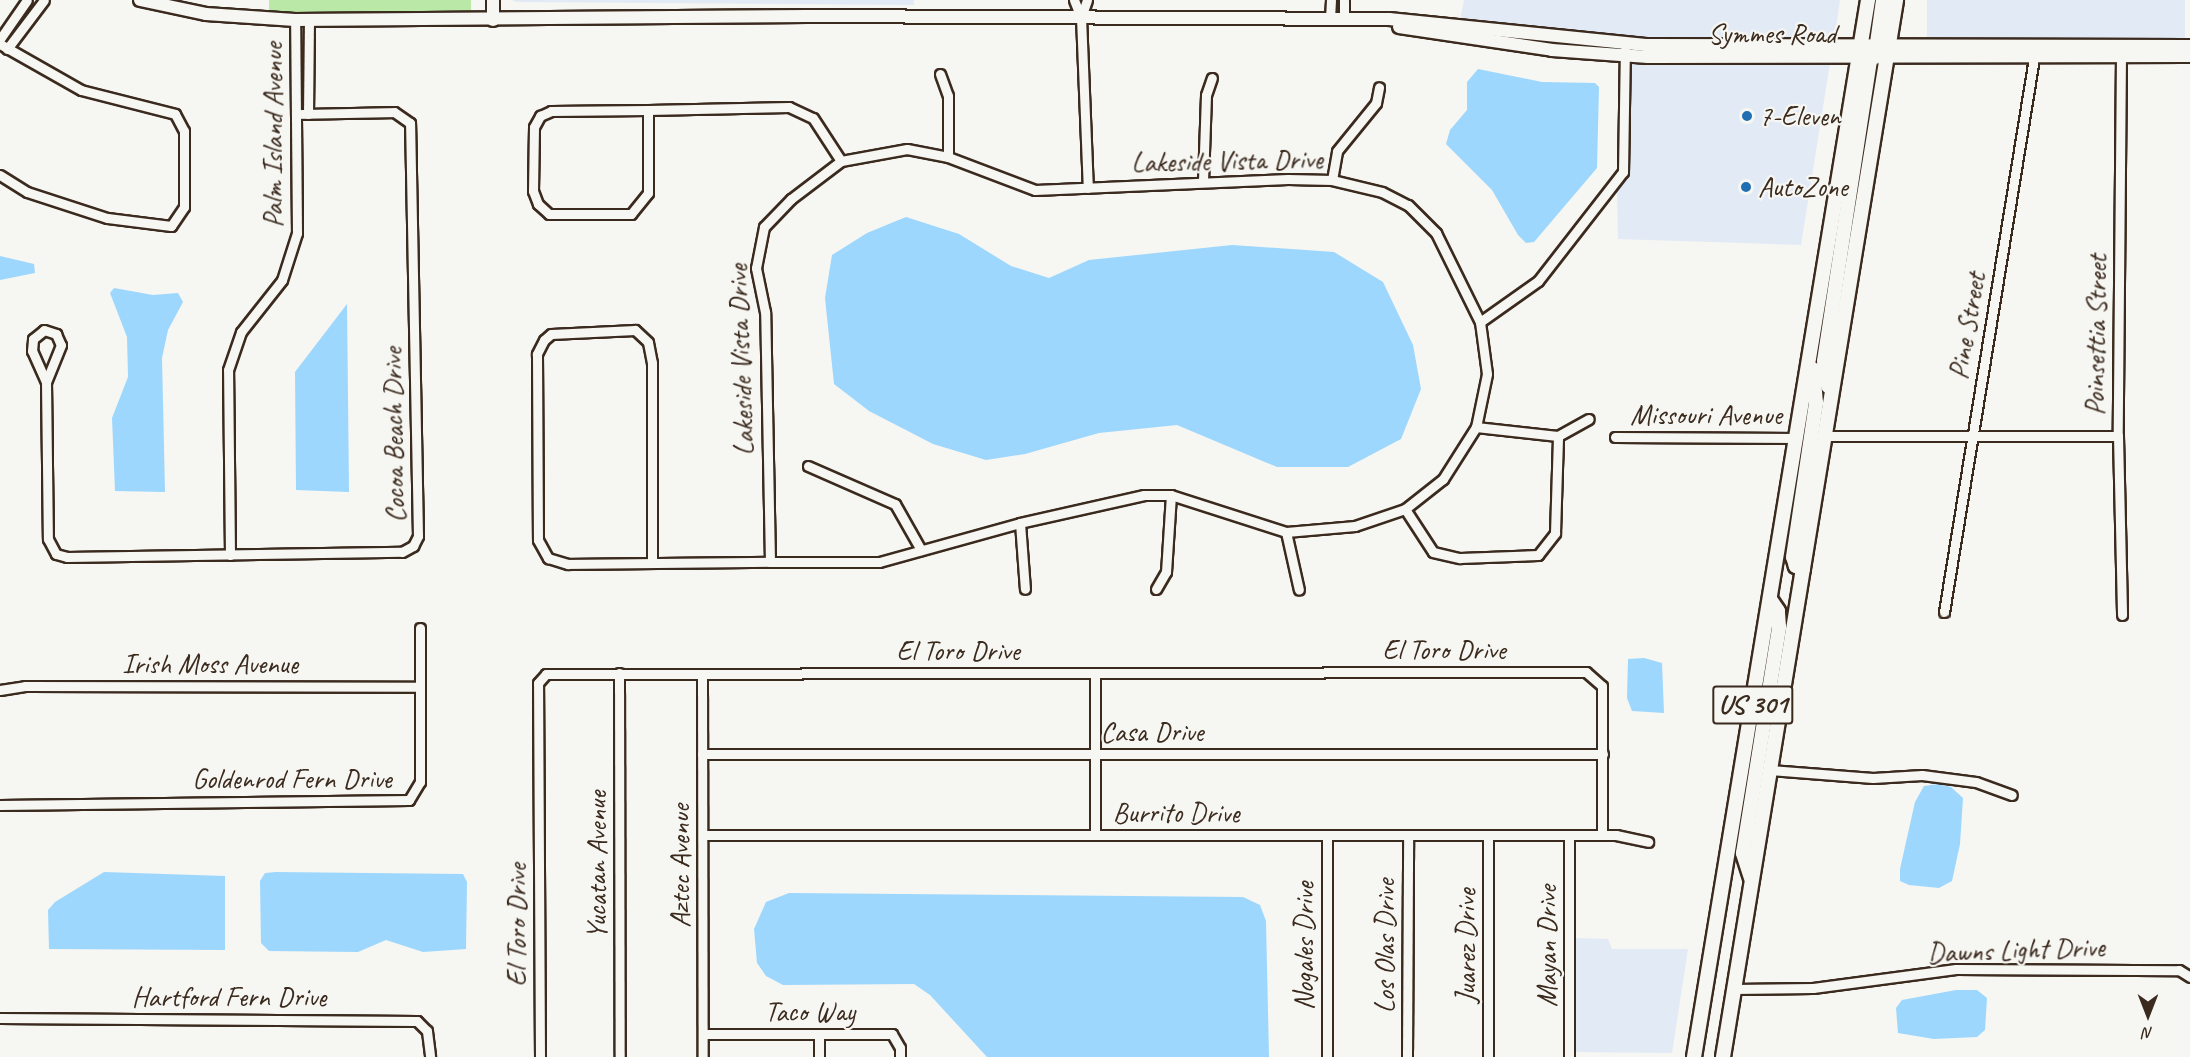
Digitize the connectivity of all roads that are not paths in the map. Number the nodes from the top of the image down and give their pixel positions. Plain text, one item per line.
1 (27, 0) edge
2 (45, 0) edge
3 (140, 0) edge
4 (493, 0) edge
5 (1074, 0) edge
6 (1087, 0) edge
7 (1331, 0) edge
8 (1344, 0) edge
9 (1868, 0) edge
10 (1883, 0) edge
11 (1896, 0) edge
12 (1082, 17) junction
13 (1330, 19) junction
14 (1344, 19) junction
15 (295, 20) junction
16 (309, 20) junction
17 (493, 21) junction
18 (2, 46) edge
19 (2190, 46) edge
20 (1625, 50) junction
21 (1874, 52) junction
22 (2035, 53) junction
23 (2121, 56) junction
24 (2190, 56) edge
25 (940, 74) dead end
26 (297, 78) junction
27 (310, 78) junction
28 (1212, 78) dead end
29 (1379, 87) dead end
30 (648, 110) junction
31 (297, 114) junction
32 (308, 114) junction
33 (948, 157) junction
34 (841, 161) junction
35 (0, 175) edge
36 (1332, 180) junction
37 (1203, 181) junction
38 (1088, 188) junction
39 (1480, 322) junction
40 (1811, 352) junction
41 (46, 382) junction
42 (1589, 419) dead end
43 (1476, 427) junction
44 (1971, 435) junction
45 (1558, 436) junction
46 (1825, 436) junction
47 (2118, 436) junction
48 (1615, 437) dead end
49 (1797, 438) junction
50 (808, 466) dead end
51 (1171, 495) junction
52 (1405, 509) junction
53 (1020, 523) junction
54 (1286, 532) junction
55 (921, 550) junction
56 (230, 555) junction
57 (770, 562) junction
58 (652, 563) junction
59 (1803, 569) junction
60 (1025, 589) dead end
61 (1156, 590) dead end
62 (1299, 590) dead end
63 (1770, 599) junction
64 (1944, 612) dead end
65 (2122, 615) dead end
66 (420, 628) dead end
67 (619, 673) junction
68 (1095, 673) junction
69 (702, 675) junction
70 (420, 687) junction
71 (0, 690) edge
72 (702, 754) junction
73 (1095, 754) junction
74 (1603, 754) junction
75 (1770, 770) junction
76 (2012, 795) dead end
77 (0, 806) edge
78 (703, 835) junction
79 (1095, 835) junction
80 (1327, 835) junction
81 (1408, 835) junction
82 (1488, 835) junction
83 (1569, 835) junction
84 (1602, 835) junction
85 (1648, 843) dead end
86 (1751, 880) junction
87 (2190, 977) edge
88 (1734, 989) junction
89 (0, 1018) edge
90 (703, 1034) junction
91 (819, 1035) junction
92 (430, 1057) edge
93 (540, 1057) edge
94 (620, 1057) edge
95 (703, 1057) edge
96 (819, 1057) edge
97 (900, 1057) edge
98 (1327, 1057) edge
99 (1407, 1057) edge
100 (1488, 1057) edge
101 (1569, 1057) edge
102 (1694, 1057) edge
103 (1723, 1057) edge

1 - 18 street
2 - 18 street
3 - 15 street, Symmes Road
4 - 17 street
5 - 12 street
6 - 12 street
7 - 13 street
8 - 14 street
9 - 21 main road, US 301
10 - 21 main road
11 - 21 main road, US 301
12 - 13 street, Symmes Road
12 - 17 street, Symmes Road
12 - 38 street
13 - 14 street, Symmes Road
14 - 20 street, Symmes Road
15 - 16 street, Symmes Road
15 - 26 street, Palm Island Avenue
16 - 17 street, Symmes Road
16 - 27 street, Palm Island Avenue
18 - 35 street
19 - 22 street, Symmes Road
20 - 21 street, Symmes Road
20 - 39 street
21 - 22 street, Symmes Road
21 - 40 main road, US 301
21 - 46 main road, US 301
22 - 23 street, Symmes Road
22 - 44 street, Pine Street
23 - 24 street, Symmes Road
23 - 47 street, Poinsettia Street
25 - 33 street
26 - 27 street
26 - 31 street, Palm Island Avenue
27 - 32 street, Palm Island Avenue
28 - 37 street
29 - 36 street
30 - 30 street
30 - 34 street
31 - 32 street, Cocoa Beach Drive
31 - 56 street, Palm Island Avenue
32 - 56 street, Cocoa Beach Drive
33 - 34 street, Lakeside Vista Drive
33 - 38 street, Lakeside Vista Drive
34 - 57 street, Lakeside Vista Drive
36 - 37 street, Lakeside Vista Drive
36 - 39 street, Lakeside Vista Drive
37 - 38 street, Lakeside Vista Drive
39 - 43 street, Lakeside Vista Drive
40 - 49 main road, US 301
40 - 59 main road
41 - 41 street, Cocoa Beach Drive
41 - 56 street, Cocoa Beach Drive
42 - 45 street
43 - 45 street
43 - 52 street, Lakeside Vista Drive
44 - 46 street
44 - 47 street
44 - 64 street, Pine Street
45 - 52 street
46 - 59 main road, US 301
47 - 65 street, Poinsettia Street
48 - 49 street, Missouri Avenue
49 - 63 main road, US 301
50 - 55 street
51 - 53 street, Lakeside Vista Drive
51 - 54 street, Lakeside Vista Drive
51 - 61 street
52 - 54 street, Lakeside Vista Drive
53 - 55 street, Lakeside Vista Drive
53 - 60 street
54 - 62 street
55 - 57 street, Lakeside Vista Drive
57 - 58 street, Lakeside Vista Drive
58 - 58 street, Lakeside Vista Drive
59 - 75 main road, US 301
63 - 86 main road
63 - 102 main road, US 301
66 - 70 street, Goldenrod Fern Drive
67 - 69 street, El Toro Drive
67 - 93 street, El Toro Drive
67 - 94 street, Yucatan Avenue
68 - 69 street, El Toro Drive
68 - 73 street
68 - 74 street, El Toro Drive
69 - 72 street, Aztec Avenue
70 - 71 street, Irish Moss Avenue
70 - 77 street, Goldenrod Fern Drive
72 - 73 street, Casa Drive
72 - 78 street, Aztec Avenue
73 - 74 street, Casa Drive
73 - 79 street
74 - 84 street, El Toro Drive
75 - 76 street
75 - 86 main road, US 301
78 - 79 street, Burrito Drive
78 - 90 street, Aztec Avenue
79 - 80 street, Burrito Drive
80 - 81 street, Burrito Drive
80 - 98 street, Nogales Drive
81 - 82 street, Burrito Drive
81 - 99 street, Los Olas Drive
82 - 83 street, Burrito Drive
82 - 100 street, Juarez Drive
83 - 84 street, Burrito Drive
83 - 101 street, Mayan Drive
84 - 85 street, Burrito Drive
86 - 88 main road, US 301
87 - 88 street, Dawns Light Drive
88 - 103 main road, US 301
89 - 92 street, Hartford Fern Drive
90 - 91 street, Taco Way
90 - 95 street, Aztec Avenue
91 - 96 street
91 - 97 street, Taco Way

